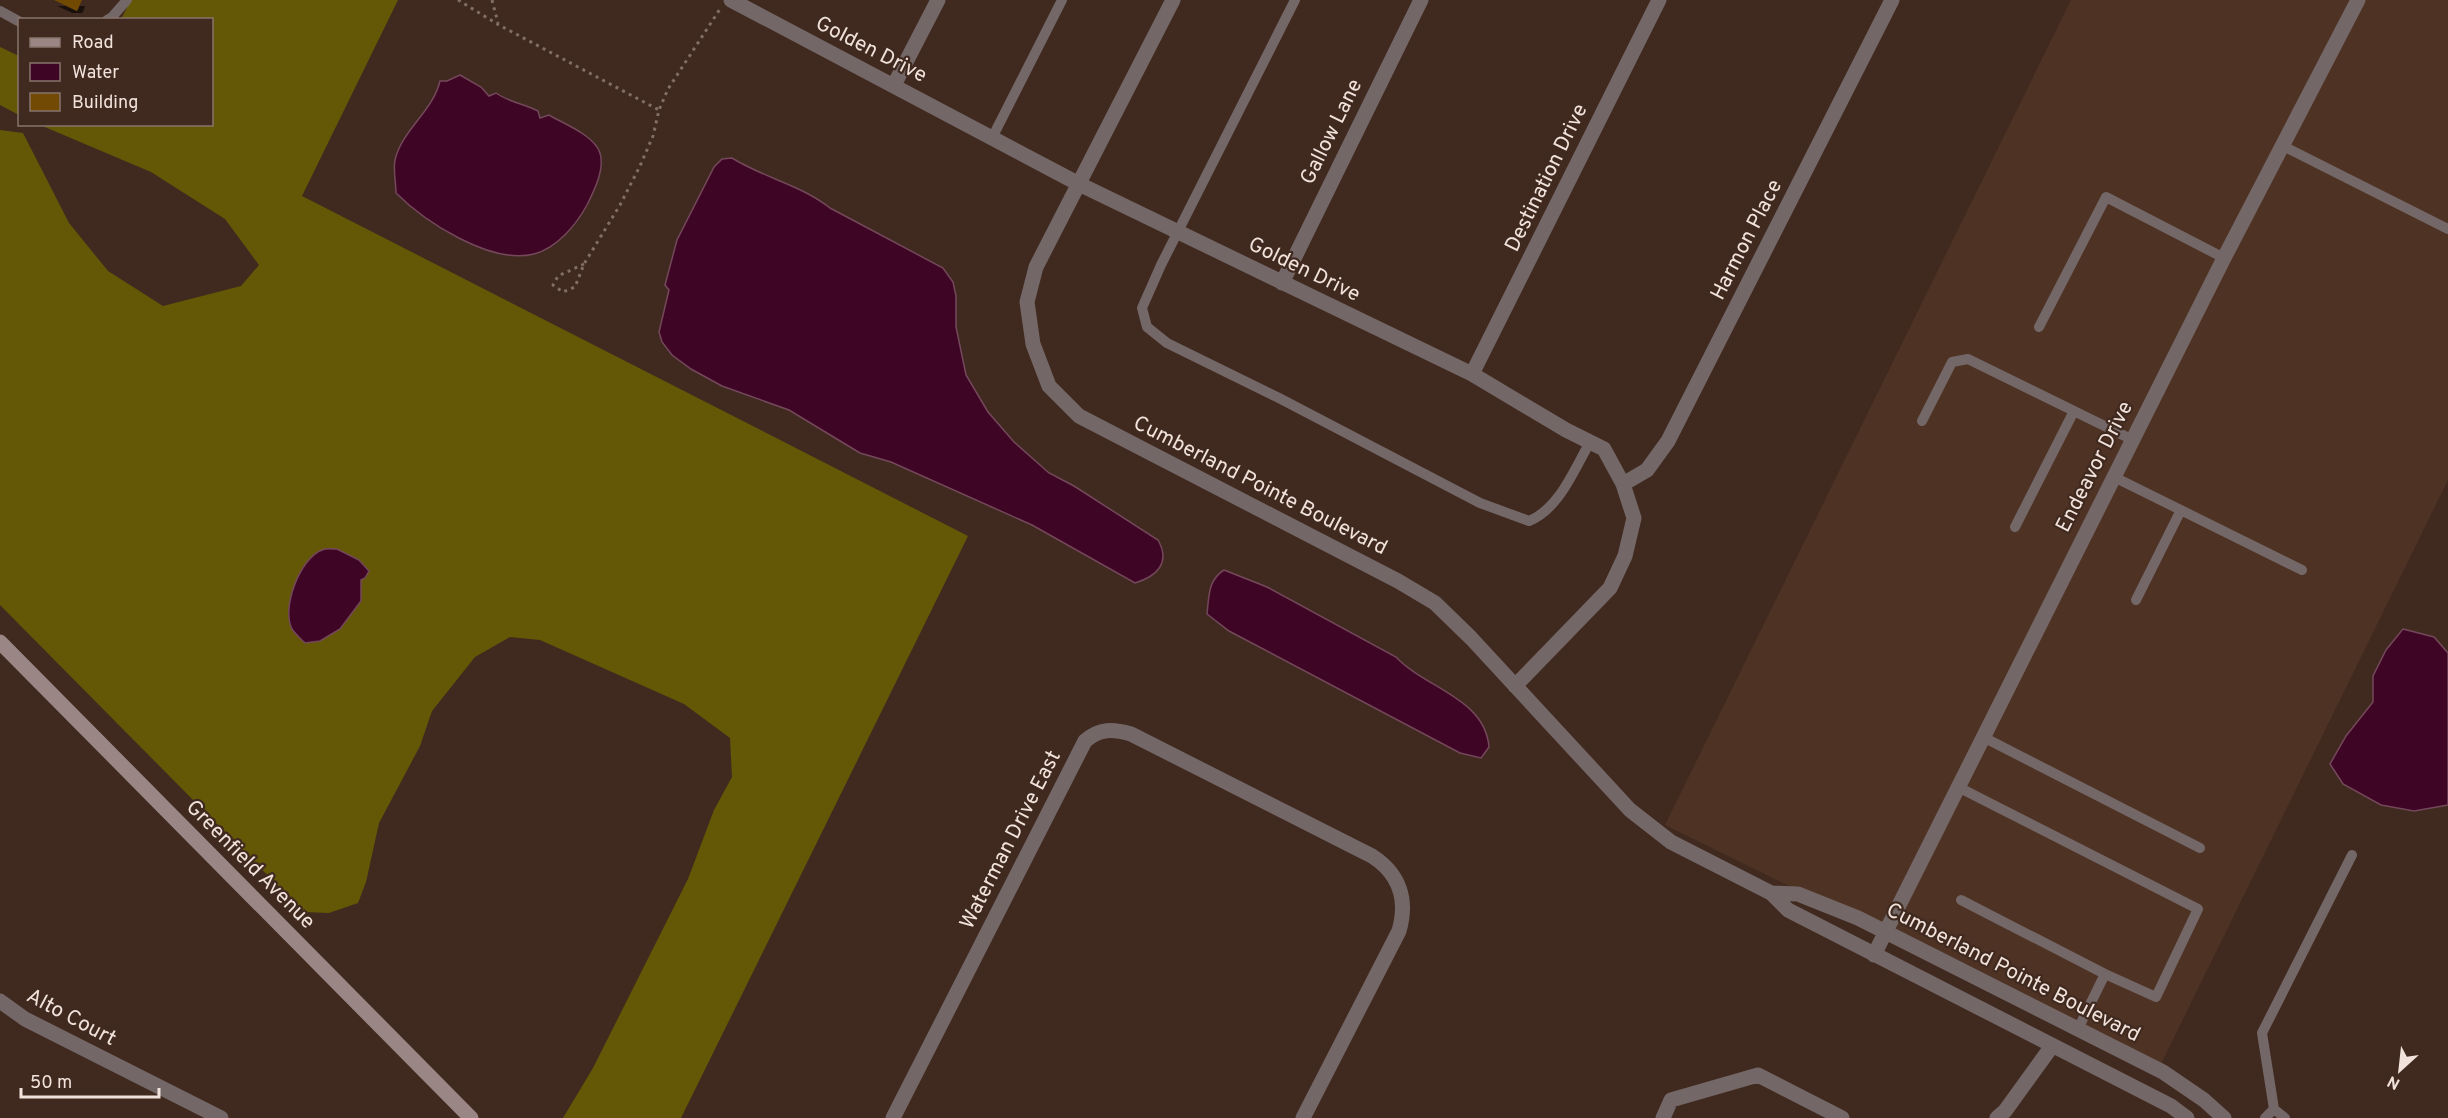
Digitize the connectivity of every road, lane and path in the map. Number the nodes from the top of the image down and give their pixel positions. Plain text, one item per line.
1 (127, 0) edge
2 (458, 0) edge
3 (492, 0) edge
4 (726, 0) edge
5 (730, 0) edge
6 (938, 0) edge
7 (1062, 0) edge
8 (1173, 0) edge
9 (1294, 0) edge
10 (1421, 0) edge
11 (1659, 0) edge
12 (1892, 0) edge
13 (2358, 0) edge
14 (0, 11) edge
15 (110, 18) edge
16 (18, 21) edge
17 (499, 25) junction
18 (894, 85) junction
19 (658, 110) junction
20 (992, 138) junction
21 (2283, 146) junction
22 (1078, 184) junction
23 (2448, 229) edge
24 (1178, 232) junction
25 (2224, 258) junction
26 (584, 264) junction
27 (1282, 283) junction
28 (2039, 327) dead end
29 (1472, 374) junction
30 (2074, 411) junction
31 (1922, 421) dead end
32 (2133, 440) junction
33 (1590, 442) junction
34 (2114, 477) junction
35 (1623, 484) junction
36 (2181, 510) junction
37 (2015, 527) dead end
38 (2302, 570) dead end
39 (2136, 600) dead end
40 (0, 642) edge
41 (1515, 686) junction
42 (1983, 737) junction
43 (1958, 787) junction
44 (2200, 848) dead end
45 (2352, 855) dead end
46 (1771, 893) junction
47 (1961, 900) dead end
48 (1886, 932) junction
49 (1874, 955) junction
50 (2105, 974) junction
51 (0, 1000) edge
52 (2078, 1029) junction
53 (2052, 1046) junction
54 (2274, 1109) junction
55 (221, 1118) edge
56 (471, 1118) edge
57 (893, 1118) edge
58 (1303, 1118) edge
59 (1663, 1118) edge
60 (1842, 1118) edge
61 (1997, 1118) edge
62 (2187, 1118) edge
63 (2224, 1118) edge
64 (2265, 1118) edge
65 (2285, 1118) edge

1 - 15 lane
2 - 17 path
3 - 17 path
4 - 19 path
5 - 18 street, Golden Drive
6 - 18 street
7 - 20 lane
8 - 22 street, Cumberland Pointe Boulevard
9 - 24 lane
10 - 27 street, Gallow Lane
11 - 29 street, Destination Drive
12 - 35 street, Harmon Place
13 - 21 street, Endeavor Drive
14 - 16 lane
17 - 19 path
18 - 20 street, Golden Drive
19 - 26 path
20 - 22 street, Golden Drive
21 - 23 lane
21 - 25 street, Endeavor Drive
22 - 24 street, Golden Drive
22 - 41 street, Cumberland Pointe Boulevard
24 - 27 street, Golden Drive
24 - 33 lane
25 - 28 lane
25 - 32 street, Endeavor Drive
26 - 26 path
27 - 29 street, Golden Drive
29 - 33 street, Golden Drive
30 - 31 lane
30 - 32 lane
30 - 37 lane
32 - 34 street, Endeavor Drive
33 - 35 street, Golden Drive
34 - 36 lane
34 - 42 street, Endeavor Drive
35 - 41 street, Golden Drive
36 - 38 lane
36 - 39 lane
40 - 56 main road, Greenfield Avenue
41 - 46 street, Cumberland Pointe Boulevard
42 - 43 street, Endeavor Drive
42 - 44 lane
43 - 48 street, Endeavor Drive
43 - 50 lane
45 - 54 lane
46 - 48 street, Cumberland Pointe Boulevard
46 - 49 street, Cumberland Pointe Boulevard
47 - 50 lane
48 - 49 street, Endeavor Drive
48 - 52 street, Cumberland Pointe Boulevard
49 - 53 street, Cumberland Pointe Boulevard
50 - 52 lane
51 - 55 street, Alto Court
52 - 63 street, Cumberland Pointe Boulevard
53 - 61 street
53 - 62 street, Cumberland Pointe Boulevard
54 - 64 lane
54 - 65 lane
57 - 58 street, Waterman Drive East
59 - 60 street

